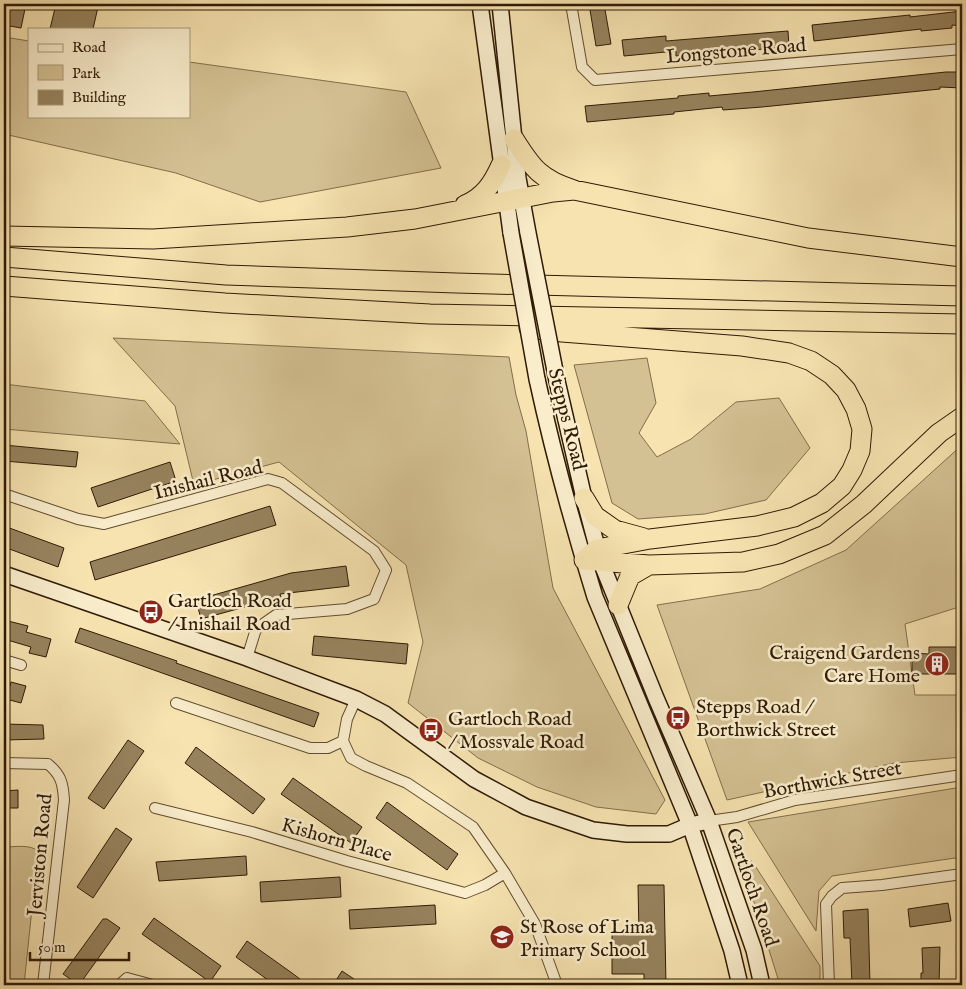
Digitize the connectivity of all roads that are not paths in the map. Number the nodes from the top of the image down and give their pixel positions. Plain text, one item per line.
1 (480, 4) edge
2 (500, 4) edge
3 (570, 4) edge
4 (962, 48) edge
5 (514, 139) junction
6 (501, 165) junction
7 (574, 190) junction
8 (514, 200) junction
9 (450, 212) junction
10 (4, 236) edge
11 (4, 257) edge
12 (962, 257) edge
13 (4, 286) edge
14 (962, 296) edge
15 (430, 314) junction
16 (962, 324) edge
17 (962, 416) edge
18 (4, 494) edge
19 (584, 498) junction
20 (650, 540) junction
21 (594, 557) junction
22 (649, 565) junction
23 (4, 574) edge
24 (618, 605) junction
25 (247, 658) junction
26 (4, 660) edge
27 (21, 665) dead end
28 (356, 699) junction
29 (176, 703) dead end
30 (343, 740) junction
31 (4, 763) edge
32 (962, 775) edge
33 (155, 808) dead end
34 (709, 821) junction
35 (690, 825) junction
36 (505, 873) junction
37 (962, 874) edge
38 (44, 985) edge
39 (119, 985) edge
40 (152, 985) edge
41 (557, 985) edge
42 (740, 985) edge
43 (762, 985) edge
44 (829, 985) edge

1 - 6 main road, Stepps Road
2 - 5 main road, Stepps Road
3 - 4 street, Longstone Road
5 - 7 highway
5 - 8 main road, Stepps Road
6 - 8 main road, Stepps Road
6 - 9 highway
7 - 8 highway
7 - 12 highway
8 - 9 highway
8 - 19 main road, Stepps Road, bridge
8 - 21 main road, Stepps Road, bridge
9 - 10 highway
11 - 14 highway
13 - 15 highway
15 - 16 highway
15 - 20 highway
17 - 22 highway
18 - 25 street, Inishail Road
19 - 20 highway
19 - 21 main road, Stepps Road
20 - 21 highway
21 - 22 highway
21 - 24 main road, Stepps Road
21 - 35 main road, Stepps Road
22 - 24 highway
23 - 25 main road, Gartloch Road
24 - 34 main road, Stepps Road
25 - 28 main road, Gartloch Road
26 - 27 street
28 - 30 street
28 - 35 main road, Gartloch Road
29 - 30 street
30 - 36 street
31 - 38 street, Jerviston Road
32 - 34 street, Borthwick Street
33 - 36 street, Kishorn Place
34 - 35 main road, Gartloch Road
34 - 43 main road, Gartloch Road
35 - 42 main road, Gartloch Road
36 - 41 street
37 - 44 street
39 - 40 street

